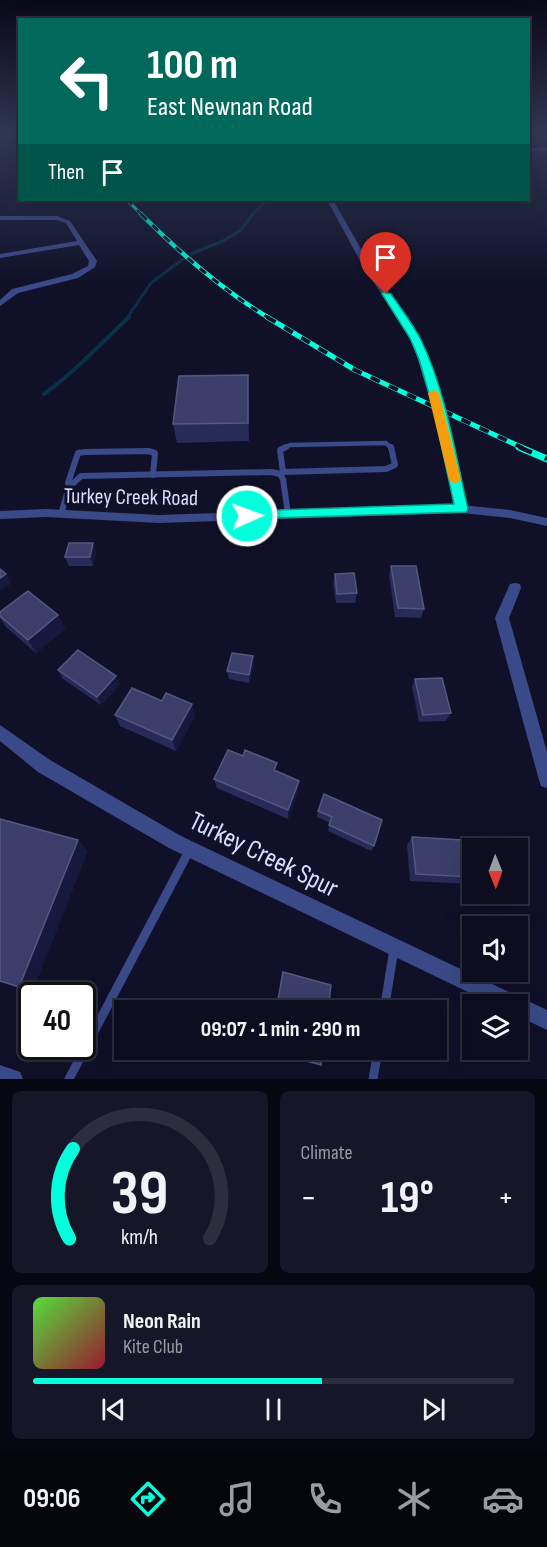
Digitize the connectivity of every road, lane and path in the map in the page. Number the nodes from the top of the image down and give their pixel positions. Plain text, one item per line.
1 (331, 201) edge
2 (0, 218) edge
3 (82, 242) junction
4 (0, 256) edge
5 (0, 304) edge
6 (282, 473) junction
7 (153, 475) junction
8 (68, 487) junction
9 (462, 509) junction
10 (61, 514) junction
11 (288, 514) junction
12 (0, 515) edge
13 (547, 522) edge
14 (515, 588) dead end
15 (0, 732) edge
16 (547, 780) edge
17 (190, 849) junction
18 (394, 947) junction
19 (494, 994) edge
20 (386, 1000) edge
21 (528, 1010) edge
22 (547, 1020) edge
23 (376, 1060) edge
24 (0, 1075) edge
25 (13, 1079) edge
26 (69, 1079) edge
27 (373, 1079) edge

1 - 9 street
2 - 3 street
3 - 4 street
3 - 5 street
6 - 6 lane
6 - 7 lane
6 - 11 lane
7 - 8 lane
7 - 8 lane
8 - 10 lane
9 - 11 street, Turkey Creek Road
9 - 13 street, Turkey Creek Road
10 - 11 street, Turkey Creek Road
10 - 12 street, Turkey Creek Road
14 - 16 street
15 - 17 street, Turkey Creek Spur
17 - 18 street, Turkey Creek Spur
17 - 26 lane
18 - 19 street, Turkey Creek Spur
18 - 20 lane
21 - 22 street, Turkey Creek Spur
23 - 27 lane
24 - 25 street

